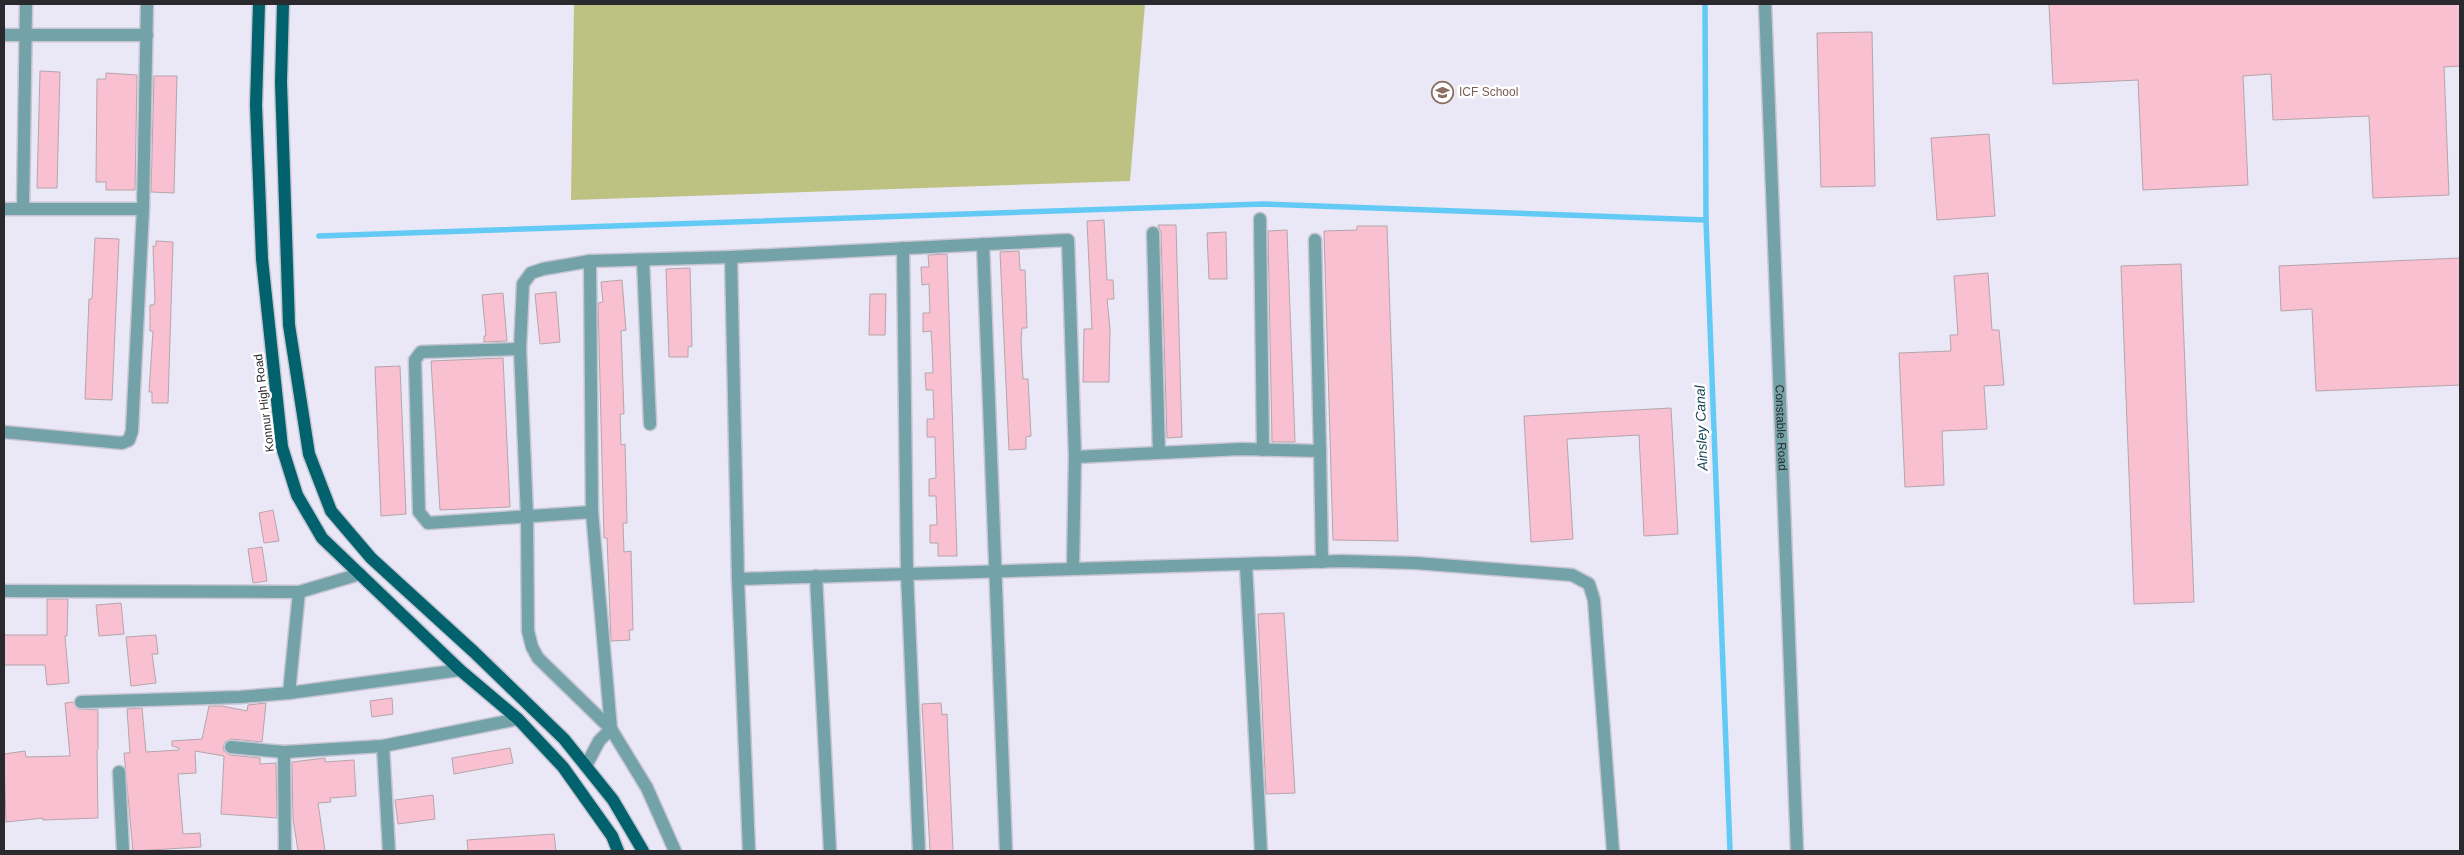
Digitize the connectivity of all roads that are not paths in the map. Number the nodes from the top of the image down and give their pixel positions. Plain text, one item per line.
1 (26, 4) edge
2 (148, 4) edge
3 (259, 4) edge
4 (283, 4) edge
5 (1765, 4) edge
6 (4, 35) edge
7 (26, 35) junction
8 (147, 35) junction
9 (4, 209) edge
10 (24, 209) junction
11 (142, 209) junction
12 (1260, 219) dead end
13 (1153, 233) dead end
14 (1315, 240) dead end
15 (983, 244) junction
16 (903, 248) junction
17 (731, 258) junction
18 (643, 260) junction
19 (590, 261) junction
20 (520, 349) junction
21 (650, 424) dead end
22 (4, 432) edge
23 (1263, 450) junction
24 (1320, 451) junction
25 (1159, 452) junction
26 (1075, 457) junction
27 (592, 512) junction
28 (527, 516) junction
29 (1322, 562) junction
30 (1246, 565) junction
31 (1073, 568) junction
32 (996, 570) junction
33 (907, 573) junction
34 (360, 574) junction
35 (816, 576) junction
36 (738, 579) junction
37 (4, 591) edge
38 (299, 592) junction
39 (460, 670) junction
40 (290, 693) junction
41 (81, 702) dead end
42 (518, 719) junction
43 (611, 729) junction
44 (383, 746) junction
45 (231, 747) dead end
46 (284, 752) junction
47 (586, 766) junction
48 (119, 772) dead end
49 (123, 851) edge
50 (285, 851) edge
51 (389, 851) edge
52 (618, 851) edge
53 (643, 851) edge
54 (676, 851) edge
55 (749, 851) edge
56 (830, 851) edge
57 (919, 851) edge
58 (1006, 851) edge
59 (1260, 851) edge
60 (1613, 851) edge
61 (1797, 851) edge

1 - 7 street
2 - 8 street
3 - 34 main road, Konnur High Road
4 - 47 main road
5 - 61 street, Constable Road
6 - 7 street
7 - 8 street
7 - 10 street
8 - 11 street
9 - 10 street
10 - 11 street
11 - 22 street
12 - 23 street
13 - 25 street
14 - 24 street
15 - 16 street
15 - 26 street
15 - 32 street
16 - 17 street
16 - 33 street
17 - 18 street
17 - 36 street
18 - 19 street
18 - 21 street
19 - 20 street
19 - 27 street
20 - 28 street
20 - 28 street
23 - 24 street
23 - 25 street
24 - 29 street
25 - 26 street
26 - 31 street
27 - 28 street
27 - 43 street
28 - 43 street
29 - 30 street
29 - 60 street
30 - 31 street
30 - 59 street
31 - 32 street
32 - 33 street
32 - 58 street
33 - 35 street
33 - 57 street
34 - 38 street
34 - 39 main road, Konnur High Road
35 - 36 street
35 - 56 street
36 - 55 street
37 - 38 street
38 - 40 street
39 - 40 street
39 - 42 main road, Konnur High Road
40 - 41 street
42 - 44 street
42 - 52 main road, Konnur High Road
43 - 47 street
43 - 54 street
44 - 46 street
44 - 51 street
45 - 46 street
46 - 50 street
47 - 53 main road
48 - 49 street

